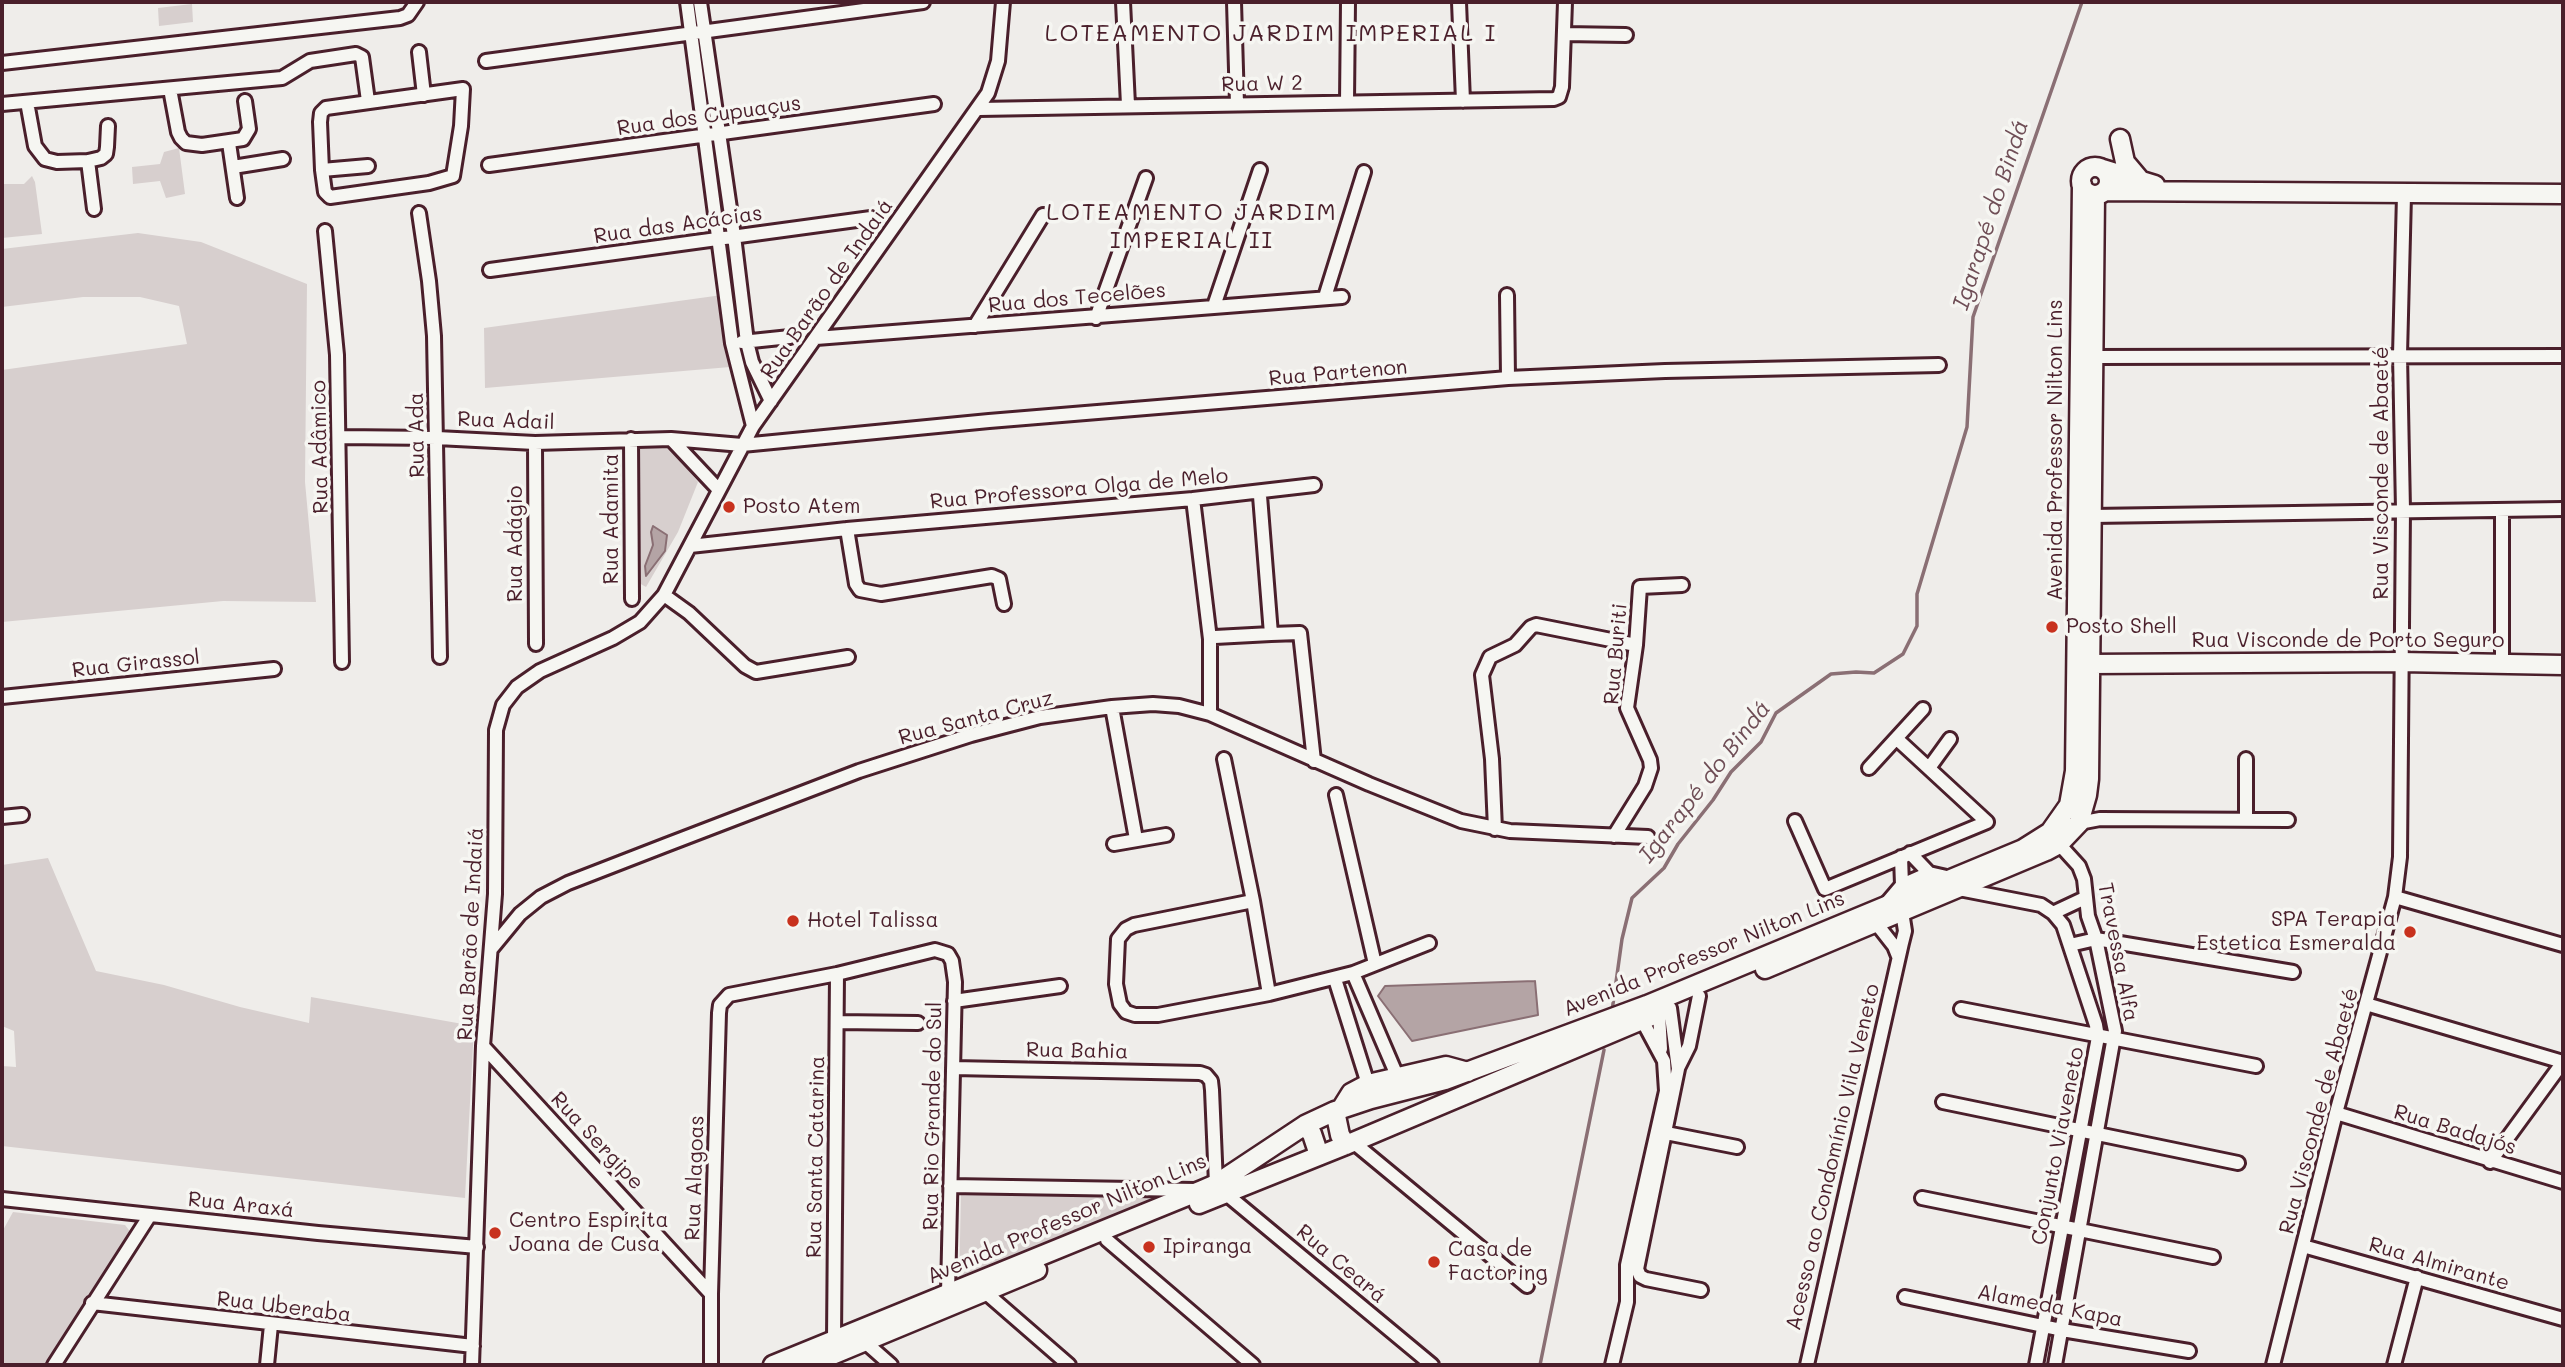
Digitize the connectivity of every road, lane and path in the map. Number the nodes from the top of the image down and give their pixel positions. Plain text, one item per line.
1 (417, 2) edge
2 (687, 2) edge
3 (700, 2) edge
4 (923, 2) edge
5 (1003, 2) edge
6 (1123, 2) edge
7 (1234, 2) edge
8 (1348, 2) edge
9 (1459, 2) edge
10 (1565, 2) edge
11 (698, 33) junction
12 (1564, 34) junction
13 (1626, 35) dead end
14 (419, 52) dead end
15 (486, 61) dead end
16 (2, 63) edge
17 (170, 89) junction
18 (424, 95) junction
19 (245, 101) dead end
20 (1463, 101) junction
21 (27, 102) junction
22 (368, 102) junction
23 (1347, 102) junction
24 (2, 104) edge
25 (934, 104) dead end
26 (1237, 104) junction
27 (1128, 105) junction
28 (979, 109) junction
29 (108, 126) dead end
30 (720, 135) junction
31 (705, 136) junction
32 (2120, 139) dead end
33 (229, 143) junction
34 (283, 159) dead end
35 (88, 161) junction
36 (489, 165) dead end
37 (368, 166) dead end
38 (233, 167) junction
39 (322, 170) junction
40 (1260, 170) dead end
41 (1364, 172) dead end
42 (1146, 178) dead end
43 (2141, 181) junction
44 (2094, 190) junction
45 (2172, 191) junction
46 (2563, 194) edge
47 (2404, 195) junction
48 (237, 198) dead end
49 (94, 209) dead end
50 (419, 213) dead end
51 (1043, 215) dead end
52 (871, 218) dead end
53 (325, 231) dead end
54 (734, 236) junction
55 (719, 239) junction
56 (490, 270) dead end
57 (1507, 295) dead end
58 (1325, 297) junction
59 (1342, 297) dead end
60 (1214, 306) junction
61 (1096, 317) junction
62 (975, 326) junction
63 (790, 337) dead end
64 (816, 338) junction
65 (747, 342) junction
66 (732, 343) junction
67 (2400, 355) junction
68 (2563, 356) edge
69 (2093, 357) junction
70 (1939, 365) dead end
71 (1508, 378) junction
72 (771, 401) junction
73 (753, 426) junction
74 (341, 437) junction
75 (437, 438) junction
76 (631, 439) junction
77 (671, 439) junction
78 (535, 443) junction
79 (741, 445) junction
80 (1314, 485) dead end
81 (718, 489) junction
82 (1260, 496) dead end
83 (1193, 499) junction
84 (2563, 509) edge
85 (2403, 510) junction
86 (2502, 510) junction
87 (2092, 516) junction
88 (847, 529) junction
89 (690, 546) junction
90 (1682, 585) dead end
91 (664, 595) junction
92 (632, 599) dead end
93 (1004, 604) dead end
94 (1271, 634) junction
95 (1215, 637) dead end
96 (536, 644) dead end
97 (1636, 645) junction
98 (440, 657) dead end
99 (848, 657) dead end
100 (342, 662) dead end
101 (2402, 662) junction
102 (2091, 664) junction
103 (2502, 665) junction
104 (2563, 665) edge
105 (274, 669) dead end
106 (2, 697) edge
107 (1112, 707) junction
108 (1923, 709) dead end
109 (1209, 714) junction
110 (1897, 739) junction
111 (1950, 739) dead end
112 (1224, 759) dead end
113 (2246, 759) dead end
114 (1314, 761) junction
115 (1869, 768) dead end
116 (1929, 768) junction
117 (1336, 795) dead end
118 (22, 815) dead end
119 (2, 817) edge
120 (2246, 819) junction
121 (2288, 820) dead end
122 (1795, 821) dead end
123 (2078, 822) junction
124 (1495, 829) junction
125 (1166, 835) dead end
126 (1614, 836) junction
127 (1648, 837) dead end
128 (1136, 839) junction
129 (1114, 844) dead end
130 (2059, 844) junction
131 (1906, 855) junction
132 (1928, 873) junction
133 (1956, 883) junction
134 (1902, 885) junction
135 (2395, 897) junction
136 (2085, 898) junction
137 (1254, 901) junction
138 (1885, 905) junction
139 (1902, 912) junction
140 (2053, 913) junction
141 (1876, 923) junction
142 (2096, 939) junction
143 (1429, 943) dead end
144 (2070, 945) junction
145 (2563, 945) edge
146 (491, 948) junction
147 (1898, 957) junction
148 (1375, 964) junction
149 (2292, 972) dead end
150 (1353, 973) junction
151 (837, 974) junction
152 (2103, 976) junction
153 (1335, 979) junction
154 (2083, 983) junction
155 (1059, 986) dead end
156 (1269, 994) junction
157 (1699, 996) junction
158 (954, 1000) junction
159 (2366, 1004) junction
160 (1961, 1009) dead end
161 (1665, 1010) junction
162 (1642, 1020) junction
163 (837, 1022) junction
164 (1620, 1022) junction
165 (918, 1023) dead end
166 (1352, 1029) junction
167 (1598, 1031) junction
168 (2098, 1037) junction
169 (1381, 1040) junction
170 (2114, 1040) junction
171 (483, 1046) junction
172 (1661, 1053) junction
173 (2563, 1062) edge
174 (2256, 1066) dead end
175 (953, 1068) junction
176 (1678, 1069) junction
177 (1468, 1072) junction
178 (1398, 1077) junction
179 (1368, 1084) junction
180 (1943, 1102) dead end
181 (1338, 1110) junction
182 (2336, 1113) junction
183 (1305, 1125) junction
184 (2081, 1132) junction
185 (1666, 1133) junction
186 (2097, 1135) junction
187 (1350, 1143) junction
188 (1737, 1147) dead end
189 (1319, 1155) junction
190 (2490, 1162) junction
191 (2238, 1163) dead end
192 (2563, 1182) edge
193 (950, 1186) junction
194 (1214, 1189) junction
195 (1922, 1198) dead end
196 (3, 1201) edge
197 (150, 1215) junction
198 (2062, 1227) junction
199 (2079, 1231) junction
200 (1107, 1240) junction
201 (2303, 1246) junction
202 (477, 1247) junction
203 (2213, 1257) dead end
204 (2417, 1277) junction
205 (1527, 1286) dead end
206 (1701, 1290) dead end
207 (985, 1292) junction
208 (948, 1293) junction
209 (711, 1294) junction
210 (1905, 1297) dead end
211 (92, 1303) junction
212 (2563, 1319) edge
213 (271, 1325) junction
214 (2044, 1326) junction
215 (2062, 1330) junction
216 (834, 1340) junction
217 (865, 1342) junction
218 (473, 1346) junction
219 (2189, 1351) dead end
220 (54, 1365) edge
221 (267, 1365) edge
222 (472, 1365) edge
223 (711, 1365) edge
224 (773, 1365) edge
225 (807, 1365) edge
226 (891, 1365) edge
227 (1069, 1365) edge
228 (1253, 1365) edge
229 (1432, 1365) edge
230 (1612, 1365) edge
231 (1807, 1365) edge
232 (2036, 1365) edge
233 (2055, 1365) edge
234 (2273, 1365) edge
235 (2394, 1365) edge

1 - 16 street
2 - 11 street
3 - 11 street
4 - 11 street
5 - 28 street, Rua Barão de Indaiá
6 - 27 street
7 - 26 street
8 - 23 street
9 - 20 street
10 - 12 street
11 - 15 street
11 - 30 street
11 - 31 street
12 - 13 street
12 - 20 street, Rua W 2
14 - 18 street
17 - 21 street
17 - 22 street
17 - 33 street
18 - 22 street
18 - 39 street
19 - 33 street
20 - 23 street, Rua W 2
21 - 24 street
21 - 35 street
22 - 39 street
23 - 26 street, Rua W 2
25 - 30 street, Rua dos Cupuaçus
26 - 27 street, Rua W 2
27 - 28 street, Rua W 2
28 - 64 street, Rua Barão de Indaiá
29 - 35 street
30 - 31 street, Rua dos Cupuaçus
30 - 54 street
31 - 36 street, Rua dos Cupuaçus
31 - 55 street
32 - 43 main road
33 - 38 street
34 - 38 street
35 - 49 street
37 - 39 street
38 - 48 street
40 - 60 street
41 - 58 street
42 - 61 street
43 - 44 main road
43 - 45 main road
44 - 45 main road
44 - 69 main road, Avenida Professor Nilton Lins
44 - 133 main road, Avenida Professor Nilton Lins
45 - 47 main road
46 - 47 main road
47 - 67 street, Rua Visconde de Abaeté
50 - 75 street, Rua Ada
51 - 62 street
52 - 54 street, Rua das Acácias
53 - 74 street, Rua Adâmico
54 - 55 street, Rua das Acácias
54 - 65 street
55 - 56 street, Rua das Acácias
55 - 66 street
57 - 71 street
58 - 59 street, Rua dos Tecelões
58 - 60 street, Rua dos Tecelões
60 - 61 street, Rua dos Tecelões
61 - 62 street, Rua dos Tecelões
62 - 64 street, Rua dos Tecelões
63 - 65 street
64 - 72 street, Rua Barão de Indaiá
65 - 66 street
65 - 72 street
66 - 73 street
67 - 68 street
67 - 69 street
67 - 85 street, Rua Visconde de Abaeté
69 - 87 main road, Avenida Professor Nilton Lins
70 - 71 street, Rua Partenon
71 - 79 street, Rua Partenon
72 - 73 street, Rua Barão de Indaiá
73 - 79 street, Rua Barão de Indaiá
74 - 75 street, Rua Adail
74 - 100 street, Rua Adâmico
75 - 78 street, Rua Adail
75 - 98 street, Rua Ada
76 - 77 street, Rua Adail
76 - 78 street, Rua Adail
76 - 92 street, Rua Adamita
77 - 79 street, Rua Adail
77 - 81 street
78 - 96 street, Rua Adágio
79 - 81 street, Rua Barão de Indaiá
80 - 83 street, Rua Professora Olga de Melo
81 - 89 street, Rua Barão de Indaiá
82 - 94 street
83 - 88 street, Rua Professora Olga de Melo
83 - 109 street
84 - 86 street
85 - 86 street
85 - 87 street
85 - 101 street, Rua Visconde de Abaeté
86 - 103 street
87 - 102 main road, Avenida Professor Nilton Lins
88 - 89 street, Rua Professora Olga de Melo
88 - 93 street
89 - 91 street, Rua Barão de Indaiá
90 - 97 street, Rua Buriti
91 - 99 street
91 - 146 street, Rua Barão de Indaiá
94 - 95 street
94 - 114 street
97 - 124 street
97 - 126 street, Rua Buriti
101 - 102 main road, Rua Visconde de Porto Seguro
101 - 103 main road, Rua Visconde de Porto Seguro
101 - 135 street, Rua Visconde de Abaeté
102 - 123 main road, Avenida Professor Nilton Lins
103 - 104 main road, Rua Visconde de Porto Seguro
105 - 106 street, Rua Girassol
107 - 109 street, Rua Santa Cruz
107 - 128 street
107 - 146 street, Rua Santa Cruz
108 - 110 street
109 - 114 street, Rua Santa Cruz
110 - 115 street
110 - 116 street
111 - 116 street
112 - 137 street
113 - 120 street
114 - 124 street, Rua Santa Cruz
116 - 131 street
117 - 148 street
118 - 119 street
120 - 121 street
120 - 123 street
122 - 131 street
123 - 130 main road, Avenida Professor Nilton Lins
124 - 126 street, Rua Santa Cruz
125 - 128 street
126 - 127 street, Rua Santa Cruz
128 - 129 street
130 - 133 main road, Avenida Professor Nilton Lins
130 - 136 street, Travessa Alfa
131 - 132 street
131 - 134 street
132 - 133 street
132 - 134 street
133 - 138 main road, Avenida Professor Nilton Lins
133 - 139 main road, Avenida Professor Nilton Lins
133 - 140 street
134 - 138 street
135 - 145 street
135 - 159 street, Rua Visconde de Abaeté
136 - 140 street
136 - 142 street, Travessa Alfa
137 - 156 street
137 - 156 street
138 - 164 main road, Avenida Professor Nilton Lins
139 - 141 main road, Avenida Professor Nilton Lins
139 - 147 street, Acesso ao Condomínio Vila Veneto
140 - 144 street, Conjunto Viaveneto
141 - 147 street
141 - 157 main road, Avenida Professor Nilton Lins
142 - 144 street
142 - 149 street
142 - 152 street, Travessa Alfa
143 - 148 street
144 - 154 street, Conjunto Viaveneto
146 - 171 street, Rua Barão de Indaiá
147 - 231 street, Acesso ao Condomínio Vila Veneto
148 - 150 street
150 - 153 street
150 - 169 street
151 - 158 street, Rua Rio Grande do Sul
151 - 163 street, Rua Santa Catarina
151 - 209 street, Rua Alagoas
152 - 154 street
152 - 170 street, Travessa Alfa
153 - 156 street
153 - 166 street
154 - 168 street, Conjunto Viaveneto
155 - 158 street
157 - 161 main road, Avenida Professor Nilton Lins
157 - 176 street
158 - 175 street, Rua Rio Grande do Sul
159 - 173 street
159 - 182 street, Rua Visconde de Abaeté
160 - 168 street
161 - 162 main road, Avenida Professor Nilton Lins
161 - 172 street
161 - 176 street
162 - 164 main road, Avenida Professor Nilton Lins
162 - 172 street
163 - 165 street
163 - 216 street, Rua Santa Catarina
164 - 167 main road, Avenida Professor Nilton Lins
166 - 169 street
166 - 179 street
167 - 177 main road, Avenida Professor Nilton Lins
167 - 187 main road, Avenida Professor Nilton Lins
168 - 170 street
168 - 184 street, Conjunto Viaveneto
169 - 178 street
170 - 174 street
170 - 186 street, Travessa Alfa
171 - 202 street, Rua Barão de Indaiá
171 - 209 street, Rua Sergipe
172 - 230 street
173 - 190 street
175 - 193 street, Rua Rio Grande do Sul
175 - 194 street, Rua Bahia
176 - 185 street
177 - 178 main road
177 - 181 main road, Avenida Professor Nilton Lins
178 - 179 main road
179 - 181 main road
180 - 184 street
181 - 183 main road, Avenida Professor Nilton Lins
181 - 187 main road
182 - 190 street, Rua Badajós
182 - 201 street, Rua Visconde de Abaeté
183 - 189 main road
183 - 194 main road, Avenida Professor Nilton Lins
184 - 186 street
184 - 198 street, Conjunto Viaveneto
185 - 188 street
185 - 206 street
186 - 191 street
186 - 199 street, Travessa Alfa
187 - 189 main road, Avenida Professor Nilton Lins
187 - 205 street
189 - 194 main road, Avenida Professor Nilton Lins
190 - 192 street, Rua Badajós
193 - 194 street
193 - 208 street, Rua Rio Grande do Sul
194 - 200 main road, Avenida Professor Nilton Lins
194 - 208 main road, Avenida Professor Nilton Lins
194 - 229 street, Rua Ceará
195 - 198 street
196 - 197 street, Rua Araxá
197 - 202 street, Rua Araxá
197 - 211 street
198 - 199 street
198 - 214 street, Conjunto Viaveneto
199 - 203 street
199 - 215 street, Travessa Alfa
200 - 207 main road, Avenida Professor Nilton Lins
200 - 228 street
201 - 204 street, Rua Almirante
201 - 234 street, Rua Visconde de Abaeté
202 - 218 street, Rua Barão de Indaiá
204 - 212 street, Rua Almirante
204 - 235 street
207 - 217 main road, Avenida Professor Nilton Lins
207 - 227 street
208 - 216 main road, Avenida Professor Nilton Lins
209 - 223 street, Rua Alagoas
210 - 214 street, Alameda Kapa
211 - 213 street, Rua Uberaba
211 - 220 street
213 - 218 street, Rua Uberaba
213 - 221 street
214 - 215 street, Alameda Kapa
214 - 232 street, Conjunto Viaveneto
215 - 219 street, Alameda Kapa
215 - 233 street, Travessa Alfa
216 - 224 main road, Avenida Professor Nilton Lins
217 - 225 main road, Avenida Professor Nilton Lins
217 - 226 street
218 - 222 street, Rua Barão de Indaiá

